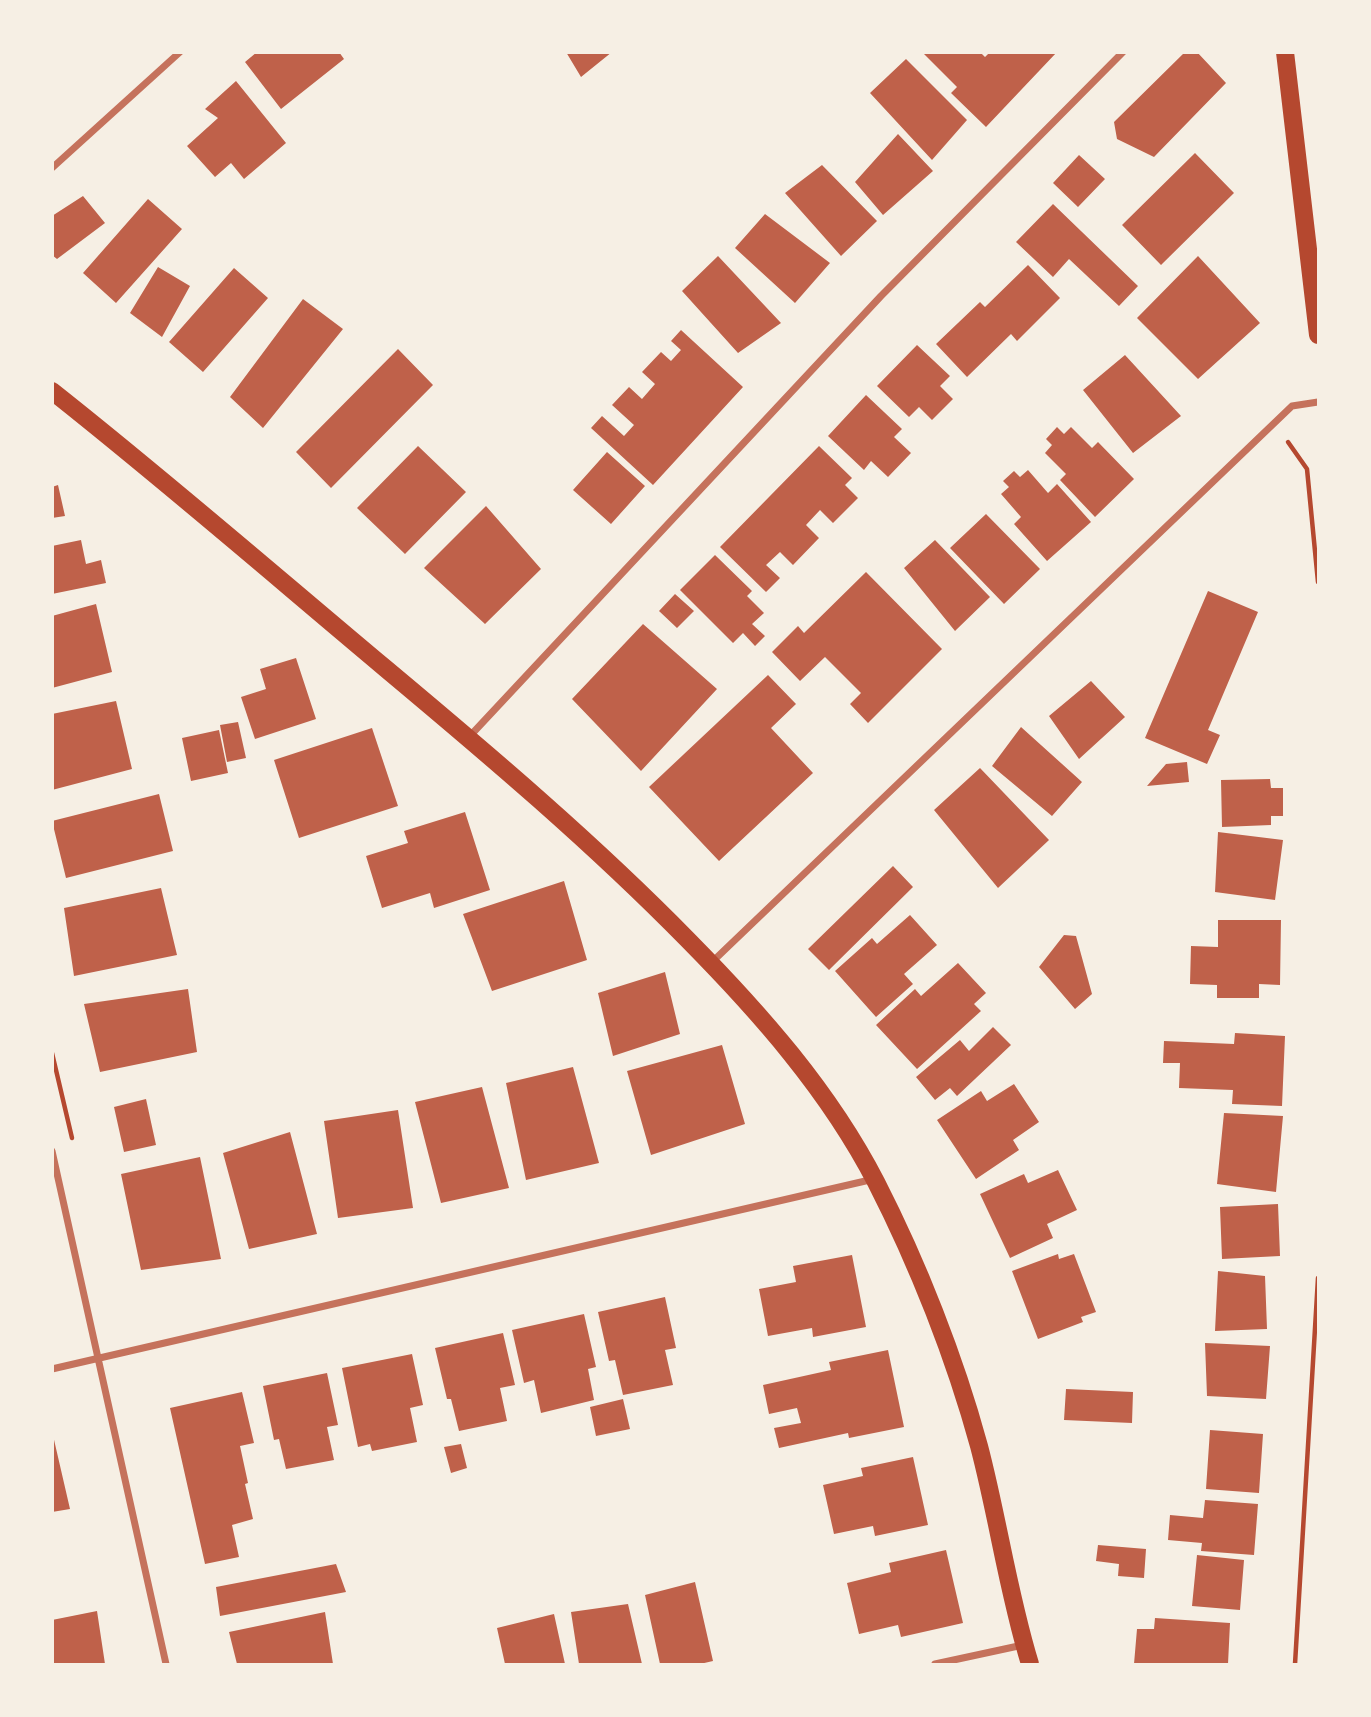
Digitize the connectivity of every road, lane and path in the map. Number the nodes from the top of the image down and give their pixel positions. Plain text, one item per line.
1 (180, 52) edge
2 (1123, 52) edge
3 (1284, 52) edge
4 (52, 168) edge
5 (1317, 316) edge
6 (1318, 335) edge
7 (52, 391) edge
8 (1318, 402) edge
9 (1273, 425) junction
10 (1318, 582) edge
11 (468, 738) junction
12 (711, 963) junction
13 (52, 1151) edge
14 (874, 1178) junction
15 (1318, 1278) edge
16 (98, 1359) junction
17 (52, 1369) edge
18 (1024, 1645) junction
19 (166, 1664) edge
20 (935, 1664) edge
21 (1030, 1664) edge
22 (1294, 1664) edge

1 - 4 street
2 - 11 street
3 - 5 main road
5 - 6 main road
7 - 11 main road
8 - 9 street
9 - 10 path
9 - 12 street
11 - 12 main road
12 - 14 main road
13 - 16 street
14 - 16 street
14 - 18 main road
15 - 22 path
16 - 17 street
16 - 19 street
18 - 20 street
18 - 21 main road

